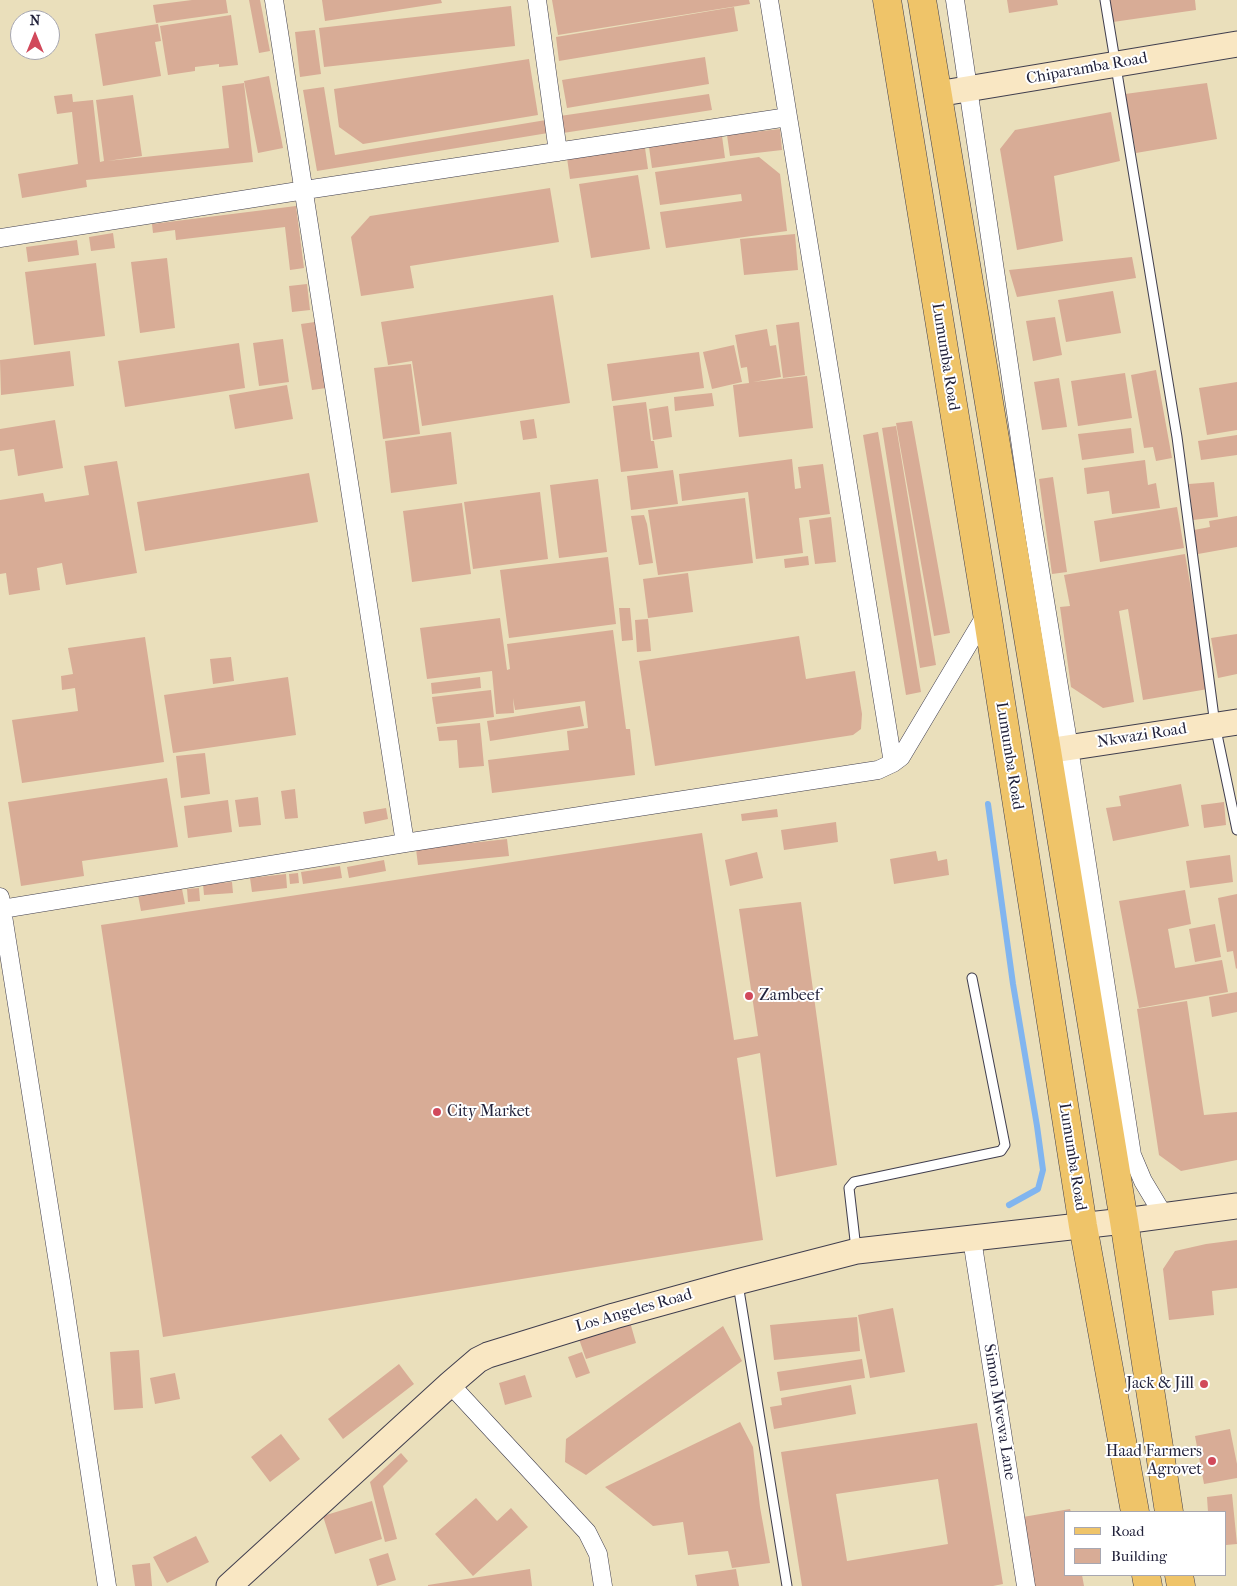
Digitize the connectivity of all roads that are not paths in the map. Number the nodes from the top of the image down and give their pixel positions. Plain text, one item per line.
1 (274, 0) edge
2 (537, 0) edge
3 (769, 0) edge
4 (887, 0) edge
5 (922, 0) edge
6 (955, 0) edge
7 (1105, 0) edge
8 (1237, 44) edge
9 (1115, 64) junction
10 (968, 89) junction
11 (937, 94) junction
12 (788, 117) junction
13 (558, 152) junction
14 (305, 190) junction
15 (0, 238) edge
16 (987, 613) junction
17 (1226, 723) edge
18 (1058, 749) junction
19 (893, 763) junction
20 (1237, 830) edge
21 (405, 843) junction
22 (1, 903) edge
23 (972, 978) dead end
24 (1237, 1206) edge
25 (1164, 1216) junction
26 (1124, 1221) junction
27 (1083, 1226) junction
28 (972, 1239) junction
29 (857, 1251) junction
30 (737, 1282) junction
31 (450, 1384) junction
32 (1135, 1511) edge
33 (1169, 1511) edge
34 (107, 1586) edge
35 (229, 1586) edge
36 (603, 1586) edge
37 (787, 1586) edge
38 (1026, 1586) edge

1 - 14 street
2 - 13 street
3 - 12 street
4 - 16 main road, Lumumba Road
5 - 11 main road
6 - 10 street
7 - 9 lane
8 - 9 main road, Chiparamba Road
9 - 10 main road, Chiparamba Road
9 - 17 lane
10 - 11 main road, Chiparamba Road
10 - 18 street
11 - 18 main road
12 - 13 street
12 - 19 street
13 - 14 street
14 - 15 street
14 - 21 street
16 - 19 street
16 - 27 main road, Lumumba Road
17 - 18 main road, Nkwazi Road
17 - 20 lane
18 - 25 street
18 - 26 main road
19 - 21 street
21 - 22 street
22 - 34 street
23 - 29 lane
24 - 25 main road, Los Angeles Road
25 - 26 main road, Los Angeles Road
26 - 27 main road, Los Angeles Road
26 - 33 main road
27 - 28 main road, Los Angeles Road
27 - 32 main road, Lumumba Road
28 - 29 main road, Los Angeles Road
28 - 38 street, Simon Mwewa Lane
29 - 30 main road, Los Angeles Road
30 - 31 main road, Los Angeles Road
30 - 37 lane
31 - 35 main road, Los Angeles Road
31 - 36 street

